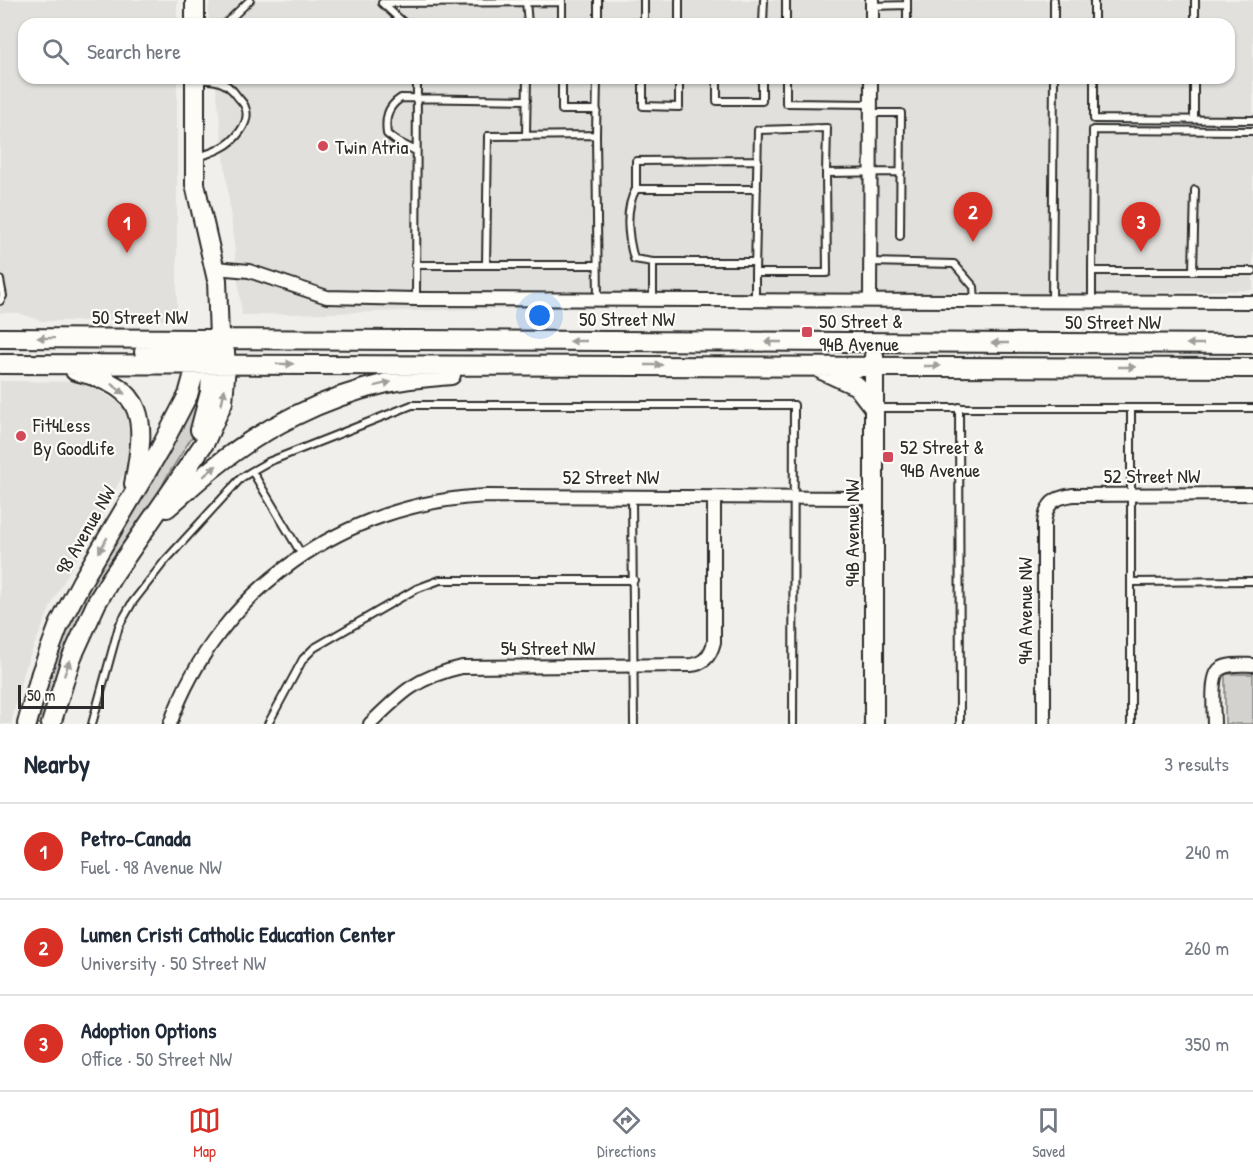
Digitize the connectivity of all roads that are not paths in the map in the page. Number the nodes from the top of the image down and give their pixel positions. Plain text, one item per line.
1 (195, 0) edge
2 (250, 0) edge
3 (598, 0) edge
4 (644, 0) edge
5 (679, 0) edge
6 (764, 0) edge
7 (786, 0) edge
8 (1054, 0) edge
9 (1094, 0) edge
10 (1195, 0) edge
11 (526, 1) edge
12 (562, 1) edge
13 (381, 2) edge
14 (872, 3) edge
15 (907, 3) edge
16 (195, 18) edge
17 (231, 18) edge
18 (398, 18) edge
19 (527, 18) edge
20 (562, 18) edge
21 (598, 18) edge
22 (644, 18) edge
23 (679, 18) edge
24 (763, 18) edge
25 (786, 18) edge
26 (1054, 18) edge
27 (1094, 18) edge
28 (1195, 18) edge
29 (195, 84) edge
30 (224, 84) edge
31 (417, 84) edge
32 (527, 84) edge
33 (562, 84) edge
34 (597, 84) edge
35 (644, 84) edge
36 (679, 84) edge
37 (717, 84) edge
38 (762, 84) edge
39 (786, 84) edge
40 (871, 84) edge
41 (1054, 84) edge
42 (1094, 84) edge
43 (1194, 84) edge
44 (417, 99) junction
45 (527, 100) junction
46 (871, 109) junction
47 (597, 110) junction
48 (1194, 119) junction
49 (1253, 120) edge
50 (1253, 131) edge
51 (526, 134) junction
52 (596, 135) junction
53 (416, 151) junction
54 (195, 158) junction
55 (758, 160) junction
56 (870, 172) junction
57 (901, 172) junction
58 (826, 173) junction
59 (636, 189) junction
60 (757, 189) junction
61 (1195, 190) dead end
62 (900, 236) dead end
63 (653, 262) junction
64 (755, 262) junction
65 (870, 262) junction
66 (416, 265) junction
67 (486, 265) junction
68 (597, 265) junction
69 (215, 268) junction
70 (1092, 271) junction
71 (1193, 271) junction
72 (1253, 271) edge
73 (755, 273) junction
74 (0, 280) edge
75 (416, 299) junction
76 (755, 299) junction
77 (870, 299) junction
78 (598, 300) junction
79 (653, 300) junction
80 (975, 300) junction
81 (0, 301) edge
82 (1052, 302) junction
83 (1092, 302) junction
84 (1253, 302) edge
85 (0, 338) edge
86 (874, 342) junction
87 (1253, 344) edge
88 (214, 353) junction
89 (0, 364) edge
90 (44, 364) junction
91 (554, 365) junction
92 (809, 366) junction
93 (874, 366) junction
94 (1253, 368) edge
95 (959, 407) junction
96 (874, 408) junction
97 (1131, 408) junction
98 (1253, 408) edge
99 (252, 471) junction
100 (132, 494) junction
101 (1131, 494) junction
102 (1253, 494) edge
103 (632, 495) junction
104 (714, 498) junction
105 (793, 498) junction
106 (873, 498) junction
107 (1053, 501) joint
108 (150, 523) junction
109 (302, 555) junction
110 (634, 580) junction
111 (1253, 581) edge
112 (1131, 582) junction
113 (1253, 665) edge
114 (634, 666) junction
115 (27, 724) edge
116 (51, 724) edge
117 (92, 724) edge
118 (170, 724) edge
119 (268, 724) edge
120 (370, 724) edge
121 (634, 724) edge
122 (793, 724) edge
123 (874, 724) edge
124 (960, 724) edge
125 (1044, 724) edge
126 (1131, 724) edge
127 (1214, 724) edge

1 - 16 main road
2 - 17 lane
3 - 21 lane
4 - 22 lane
5 - 23 lane
6 - 24 lane
7 - 25 lane
8 - 26 lane
9 - 27 lane
10 - 28 lane
11 - 12 lane
11 - 13 lane
11 - 19 lane
12 - 20 lane
13 - 18 lane
14 - 15 lane
29 - 54 main road, 98 Avenue NW
30 - 54 lane
31 - 44 lane
32 - 45 lane
33 - 47 lane
34 - 47 lane
35 - 36 lane
37 - 38 lane
39 - 46 lane
40 - 46 street
41 - 82 lane
42 - 48 lane
43 - 48 lane
44 - 45 lane
44 - 53 lane
44 - 53 lane
45 - 51 lane
46 - 56 street
46 - 57 lane
47 - 52 lane
48 - 49 lane
50 - 70 lane
51 - 52 lane
51 - 67 lane
52 - 68 lane
53 - 66 lane
54 - 69 main road, 98 Avenue NW
55 - 58 lane
55 - 59 lane
55 - 60 lane
56 - 57 lane
56 - 58 lane
56 - 65 street
57 - 62 lane
58 - 73 lane
59 - 60 lane
59 - 63 lane
60 - 64 lane
61 - 71 lane
63 - 64 lane
63 - 79 lane
64 - 73 lane
65 - 77 street
65 - 80 lane
66 - 67 lane
66 - 75 lane
67 - 68 lane
68 - 78 lane
69 - 75 street, 50 Street NW
69 - 88 main road, 98 Avenue NW
70 - 71 lane
70 - 83 lane
71 - 72 lane
73 - 76 lane
74 - 81 lane
75 - 78 street, 50 Street NW
76 - 77 street, 50 Street NW
76 - 79 street, 50 Street NW
77 - 80 street, 50 Street NW
78 - 79 street, 50 Street NW
80 - 82 street, 50 Street NW
82 - 83 street, 50 Street NW
83 - 84 street, 50 Street NW
88 -> 85 main road, 50 Street NW
87 -> 86 main road, 50 Street NW
86 -> 88 main road, 50 Street NW
86 - 93 main road, 94B Avenue NW
88 - 90 main road
88 -> 91 main road, 50 Street NW
88 - 100 main road, 98 Avenue NW
108 -> 88 main road, 98 Avenue NW
89 - 90 main road
90 -> 100 main road
91 -> 92 main road, 50 Street NW
108 -> 91 main road
92 - 93 main road, 50 Street NW
92 - 96 main road
93 -> 94 main road, 50 Street NW
93 - 96 main road, 94B Avenue NW
95 - 96 lane
95 - 97 lane
95 - 124 lane
96 - 106 main road, 94B Avenue NW
97 - 98 lane
97 - 101 lane
99 - 105 lane
99 - 109 lane
99 - 117 lane
100 -> 115 main road, 98 Avenue NW
101 - 102 street, 52 Street NW
101 - 107 street, 52 Street NW
101 - 112 lane
103 - 104 street, 52 Street NW
103 - 109 street, 52 Street NW
103 - 110 lane
104 - 105 street, 52 Street NW
104 - 114 street, 54 Street NW
105 - 106 street, 52 Street NW
105 - 122 lane
106 - 123 main road, 94B Avenue NW
107 - 125 street, 94A Avenue NW
116 -> 108 main road, 98 Avenue NW
109 - 118 street, 52 Street NW
110 - 114 lane
110 - 119 lane
111 - 112 lane
112 - 126 lane
113 - 127 street
114 - 120 street, 54 Street NW
114 - 121 lane

